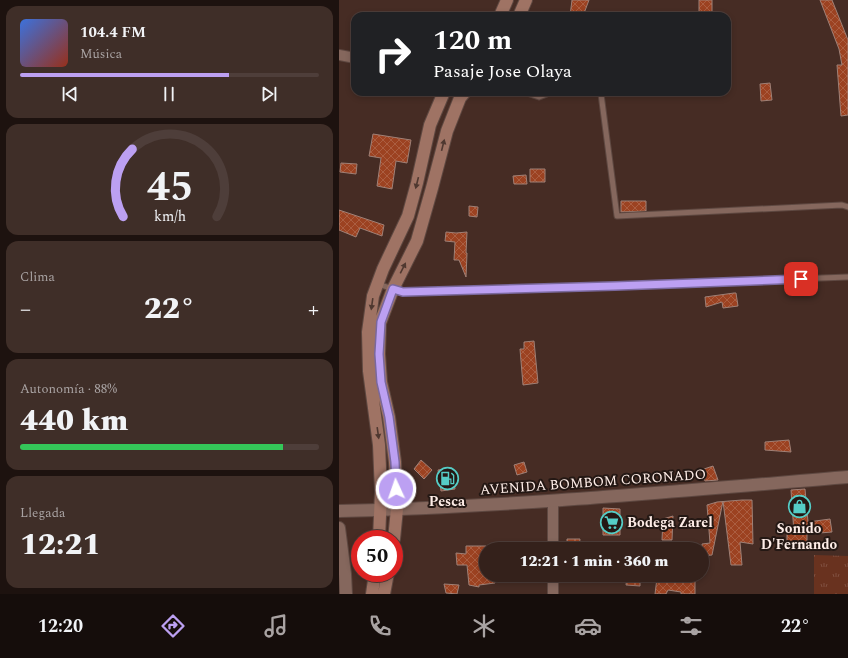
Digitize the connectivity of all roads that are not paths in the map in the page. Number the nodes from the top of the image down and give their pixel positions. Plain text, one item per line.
1 (507, 0) edge
2 (526, 0) edge
3 (502, 12) edge
4 (521, 12) edge
5 (339, 55) edge
6 (351, 57) edge
7 (442, 96) edge
8 (462, 96) edge
9 (601, 96) edge
10 (848, 207) edge
11 (848, 277) edge
12 (377, 284) junction
13 (393, 289) junction
14 (848, 477) edge
15 (553, 501) junction
16 (397, 509) junction
17 (381, 510) junction
18 (339, 511) edge
19 (339, 528) edge
20 (380, 530) edge
21 (394, 530) edge
22 (553, 542) edge
23 (374, 582) edge
24 (386, 582) edge
25 (553, 582) edge
26 (346, 594) edge
27 (372, 594) edge
28 (384, 594) edge
29 (553, 594) edge

1 - 3 main road
2 - 4 main road
5 - 6 street
7 -> 12 main road
13 -> 8 main road
9 - 10 lane
11 - 13 lane
12 - 13 lane
12 -> 17 main road
13 - 16 main road
14 - 15 street, AVENIDA BOMBOM CORONADO
15 - 16 street, AVENIDA BOMBOM CORONADO
15 - 22 street
16 - 17 street, AVENIDA BOMBOM CORONADO
16 - 21 main road
17 - 18 street, AVENIDA BOMBOM CORONADO
17 - 20 main road
19 - 26 street
23 - 27 main road
24 - 28 main road
25 - 29 street

